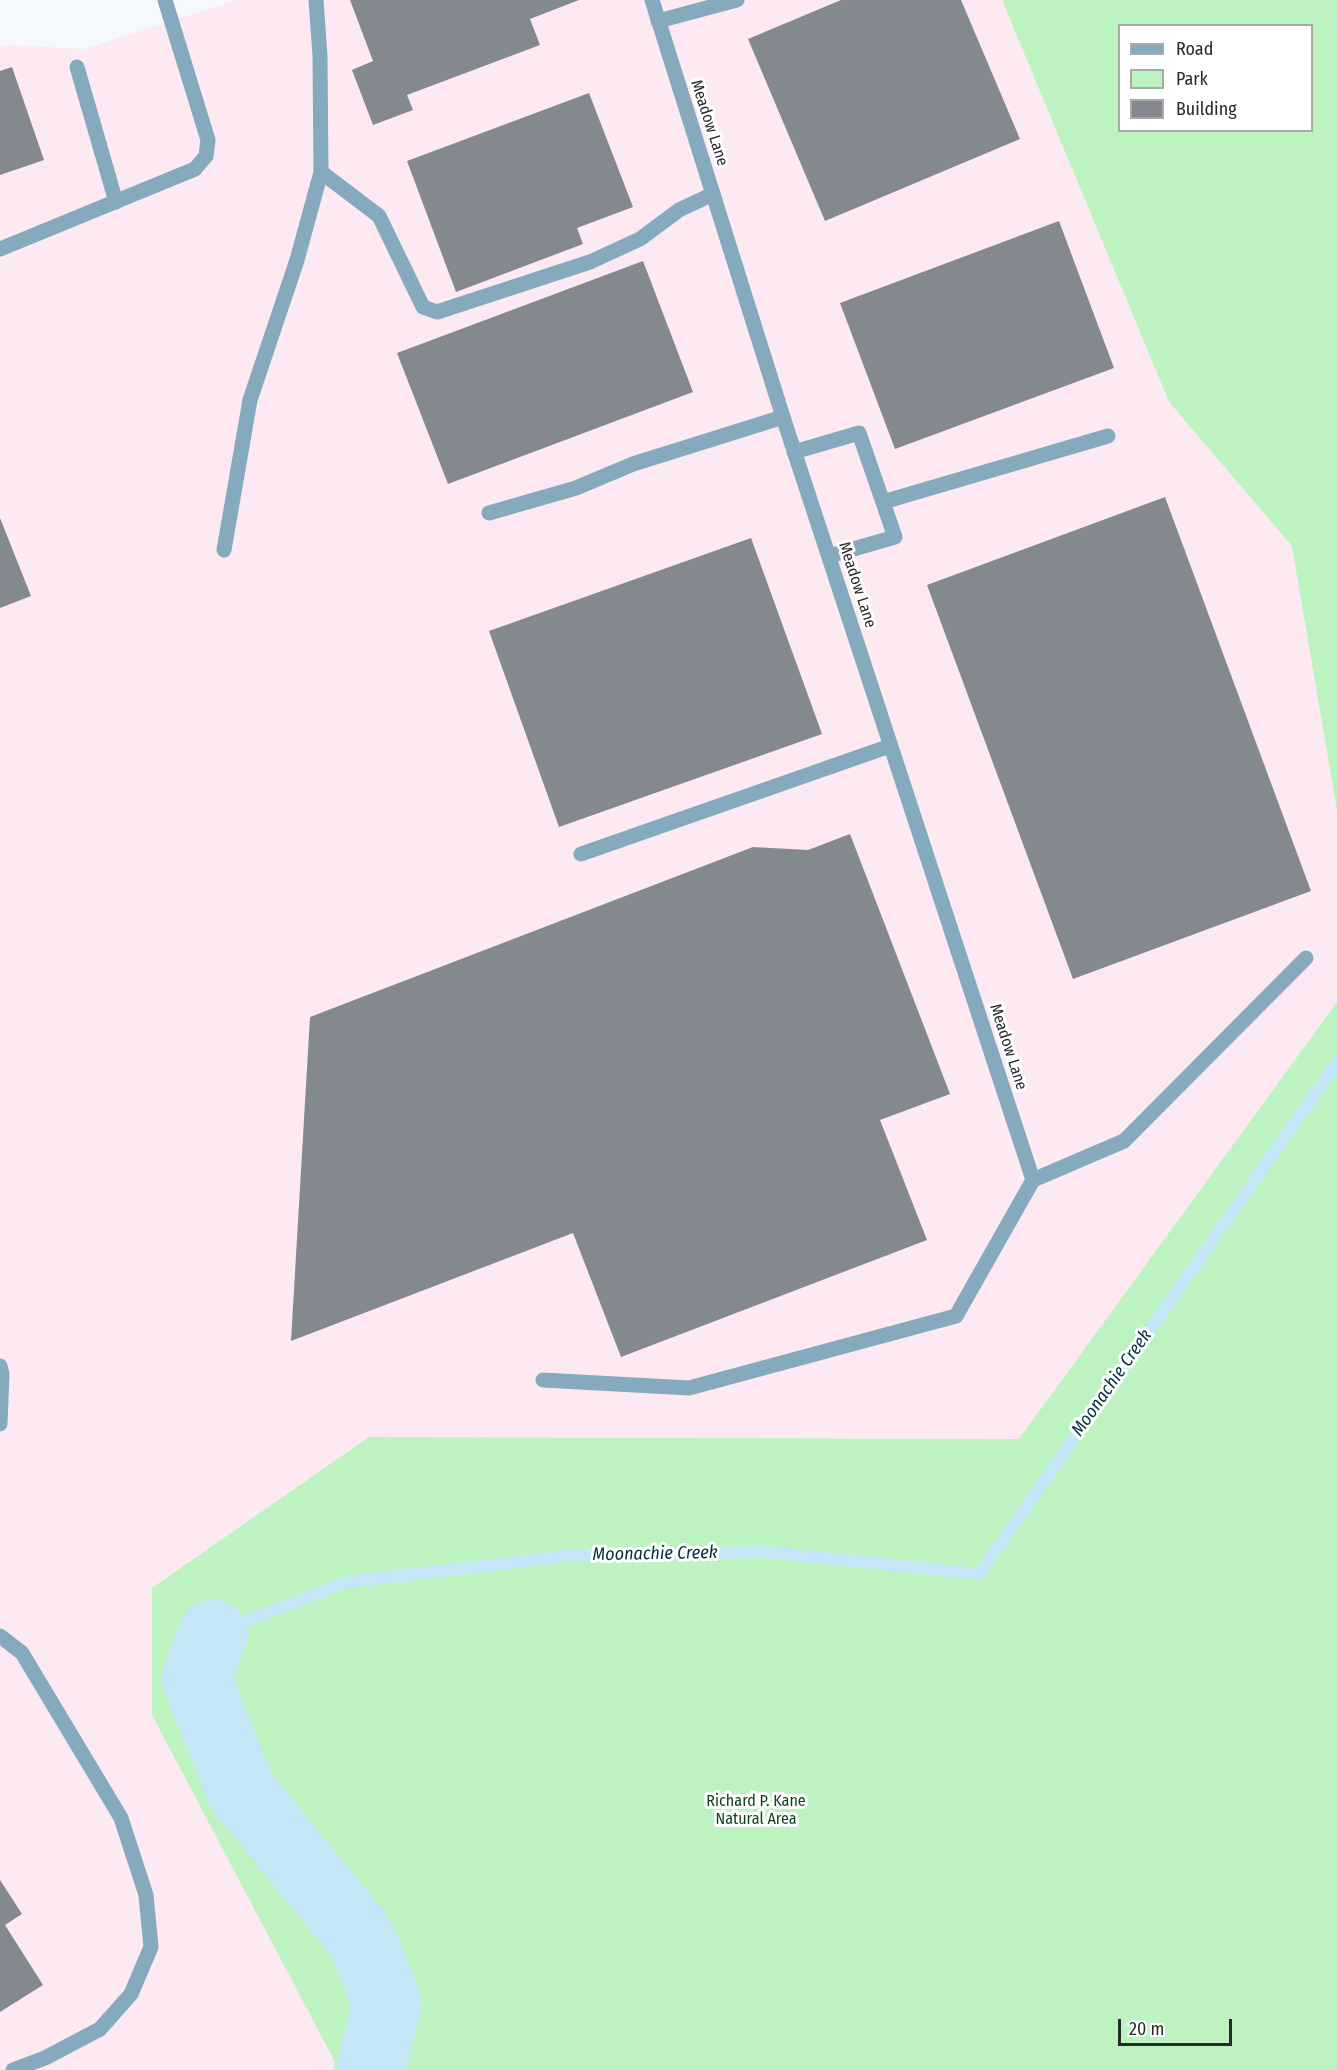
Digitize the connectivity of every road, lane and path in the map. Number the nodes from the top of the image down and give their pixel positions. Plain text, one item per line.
1 (165, 0) edge
2 (316, 0) edge
3 (652, 0) edge
4 (737, 0) edge
5 (658, 21) junction
6 (76, 67) dead end
7 (321, 172) junction
8 (713, 194) junction
9 (116, 202) junction
10 (0, 249) edge
11 (783, 417) junction
12 (1108, 436) dead end
13 (794, 452) junction
14 (883, 502) junction
15 (489, 513) dead end
16 (224, 550) dead end
17 (829, 556) junction
18 (891, 746) junction
19 (581, 854) dead end
20 (1306, 958) dead end
21 (1033, 1180) junction
22 (0, 1366) edge
23 (543, 1380) dead end
24 (0, 1424) edge
25 (0, 1636) edge
26 (13, 2070) edge

1 - 9 street
2 - 7 street
3 - 5 street, Meadow Lane
4 - 5 street
5 - 8 street, Meadow Lane
6 - 9 street
7 - 8 street
7 - 16 street
8 - 11 street, Meadow Lane
9 - 10 street
11 - 13 street, Meadow Lane
11 - 15 street
12 - 14 street
13 - 14 street
13 - 17 street, Meadow Lane
14 - 17 street
17 - 18 street, Meadow Lane
18 - 19 street
18 - 21 street, Meadow Lane
20 - 21 street
21 - 23 street
22 - 24 street
25 - 26 street

